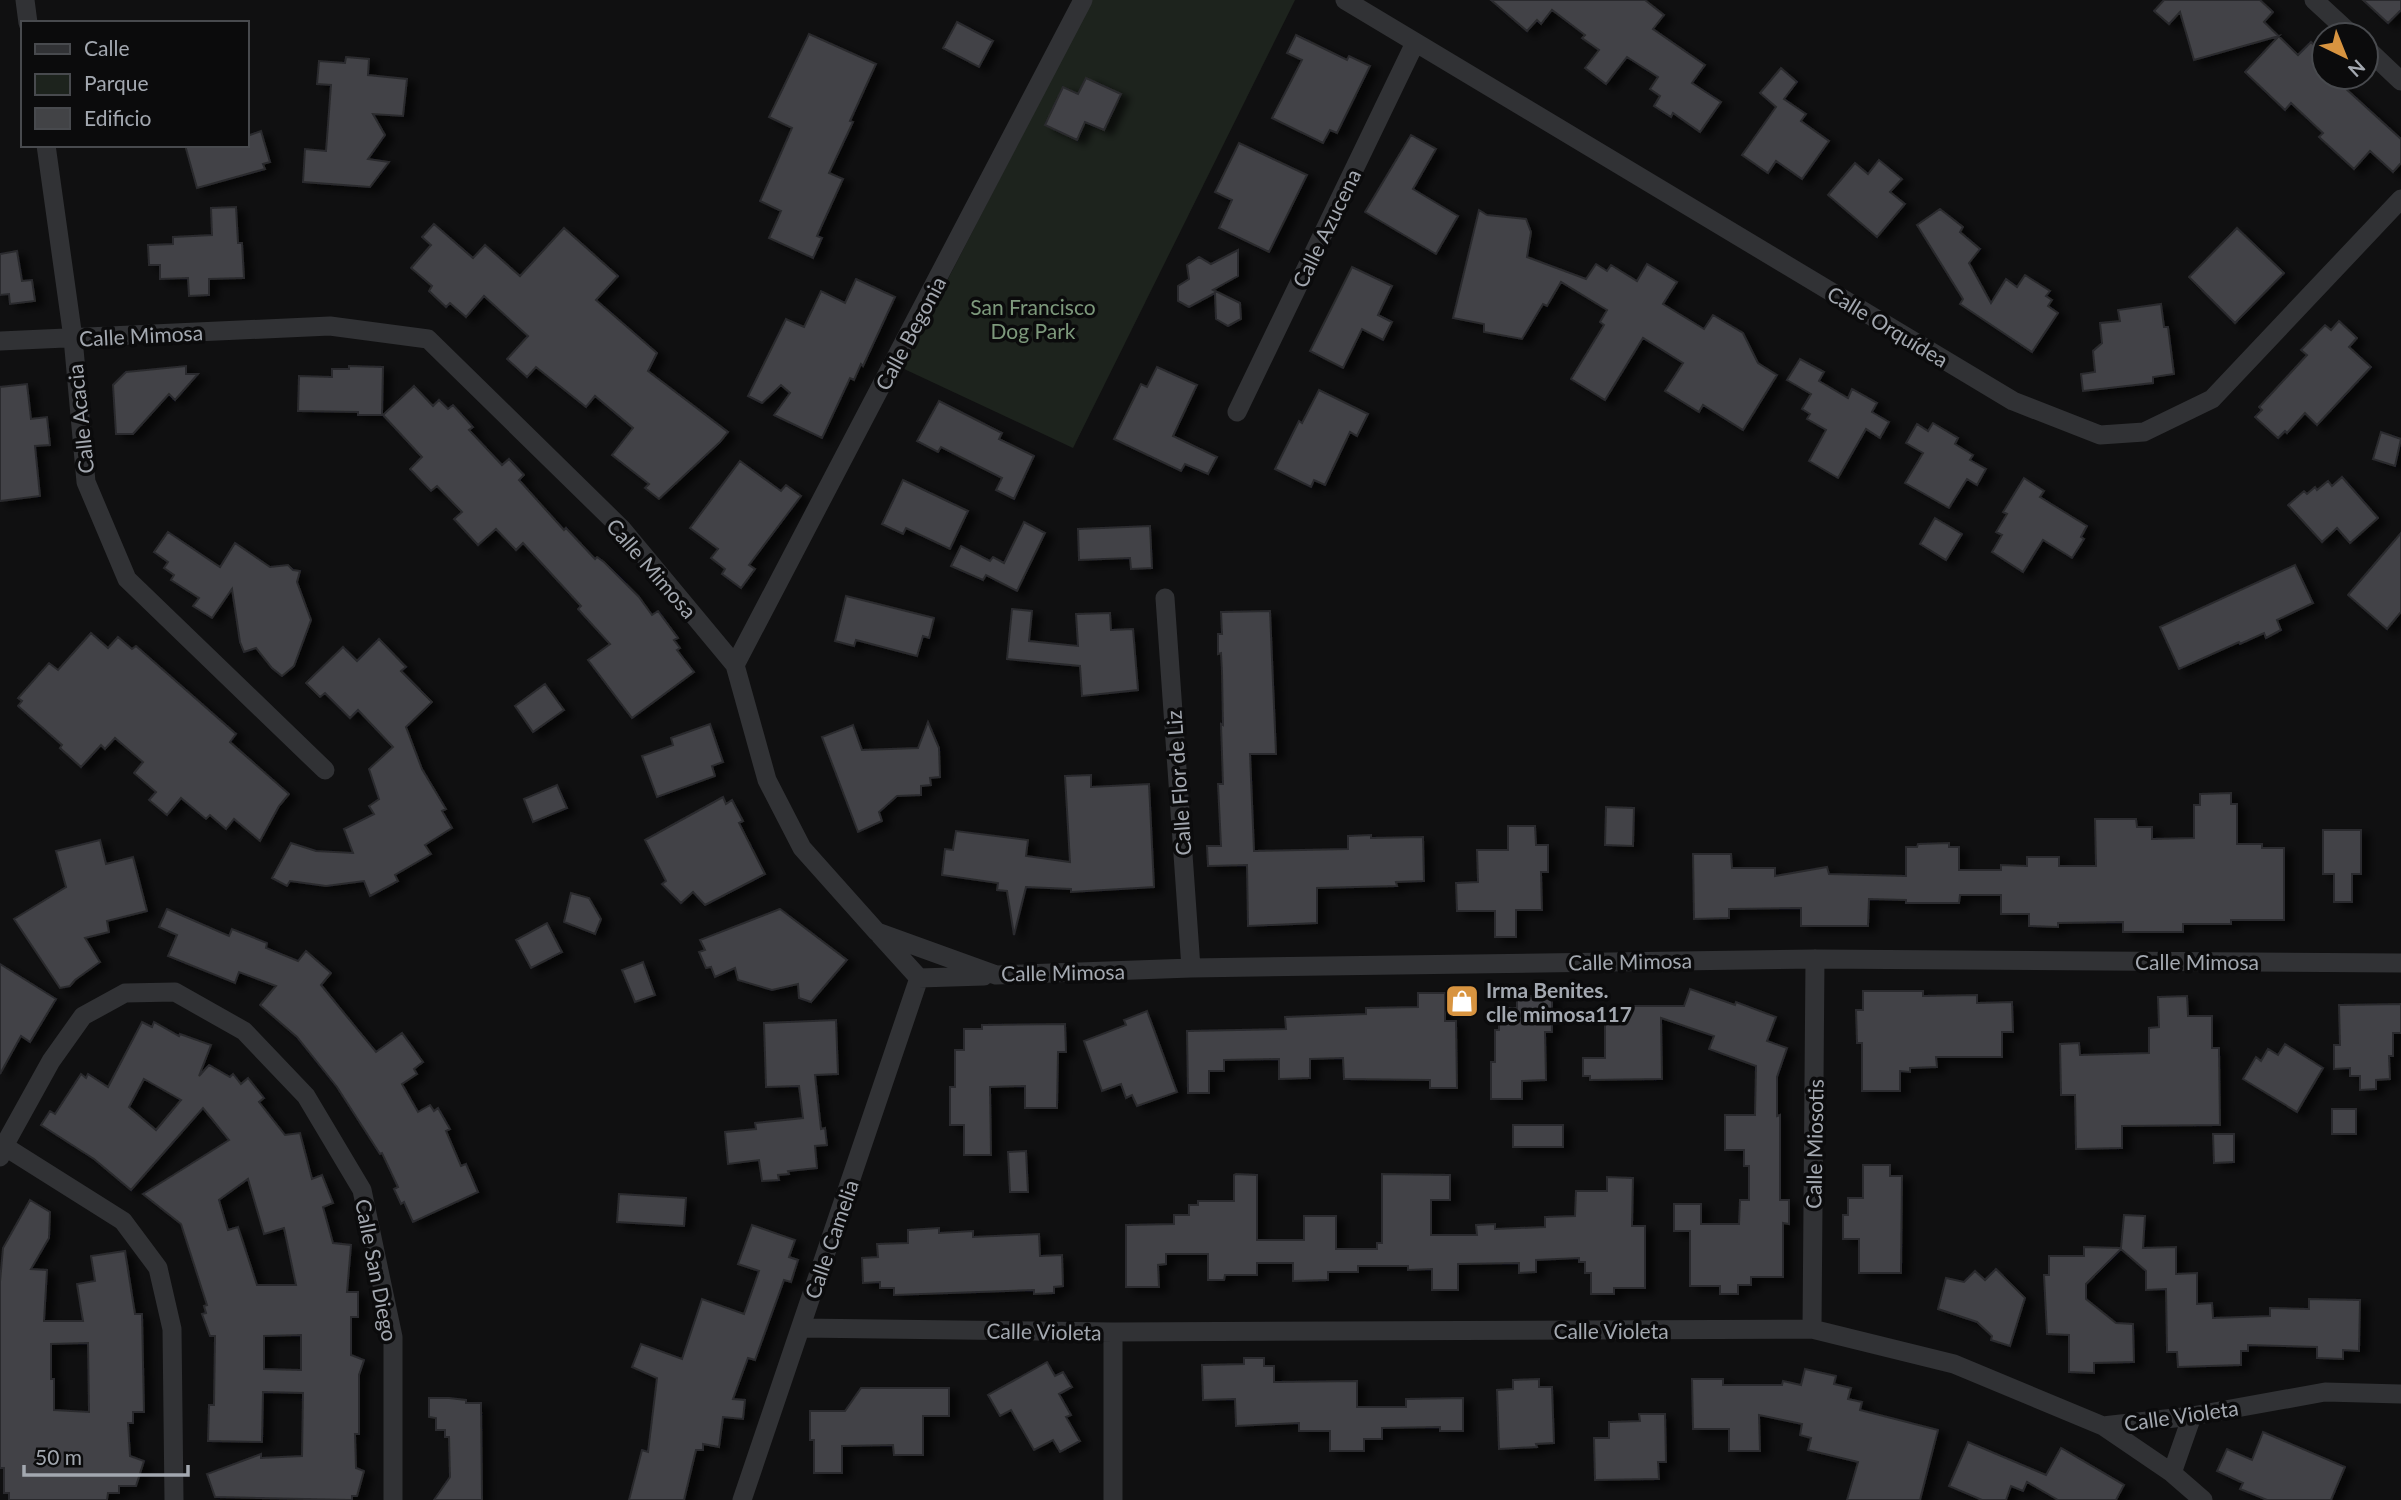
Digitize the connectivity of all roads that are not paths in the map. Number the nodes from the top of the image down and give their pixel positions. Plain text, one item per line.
1 (25, 0) edge
2 (1083, 0) edge
3 (1345, 0) edge
4 (2314, 0) edge
5 (29, 21) edge
6 (2337, 21) edge
7 (1415, 43) junction
8 (2380, 61) edge
9 (2401, 81) edge
10 (46, 147) edge
11 (2401, 199) edge
12 (72, 338) junction
13 (0, 341) edge
14 (1237, 412) dead end
15 (1165, 598) dead end
16 (734, 665) junction
17 (325, 770) dead end
18 (877, 932) junction
19 (1815, 959) junction
20 (2401, 963) edge
21 (1191, 968) junction
22 (996, 975) junction
23 (919, 978) junction
24 (2, 1152) edge
25 (801, 1328) junction
26 (1812, 1329) junction
27 (1113, 1332) junction
28 (2401, 1394) edge
29 (2192, 1416) junction
30 (2103, 1426) junction
31 (2172, 1473) junction
32 (174, 1500) edge
33 (393, 1500) edge
34 (742, 1500) edge
35 (1113, 1500) edge
36 (2203, 1500) edge

1 - 5 street
2 - 16 street, Calle Begonia
3 - 7 street, Calle Orquídea
4 - 6 street
7 - 11 street, Calle Orquídea
7 - 14 street, Calle Azucena
8 - 9 street
10 - 12 street, Calle Acacia
12 - 13 street, Calle Mimosa
12 - 16 street, Calle Mimosa
12 - 17 street, Calle Acacia
15 - 21 street, Calle Flor de Liz
16 - 18 street, Calle Mimosa
18 - 22 street, Calle Mimosa
18 - 23 street
19 - 20 street, Calle Mimosa
19 - 21 street, Calle Mimosa
19 - 26 street, Calle Miosotis
21 - 22 street, Calle Mimosa
22 - 23 street
23 - 25 street, Calle Camelia
24 - 32 street
24 - 33 street, Calle San Diego
25 - 27 street, Calle Violeta
25 - 34 street, Calle Camelia
26 - 27 street, Calle Violeta
26 - 30 street, Calle Violeta
27 - 35 street
28 - 29 street, Calle Violeta
29 - 30 street, Calle Violeta
29 - 31 street
30 - 31 street
31 - 36 street

